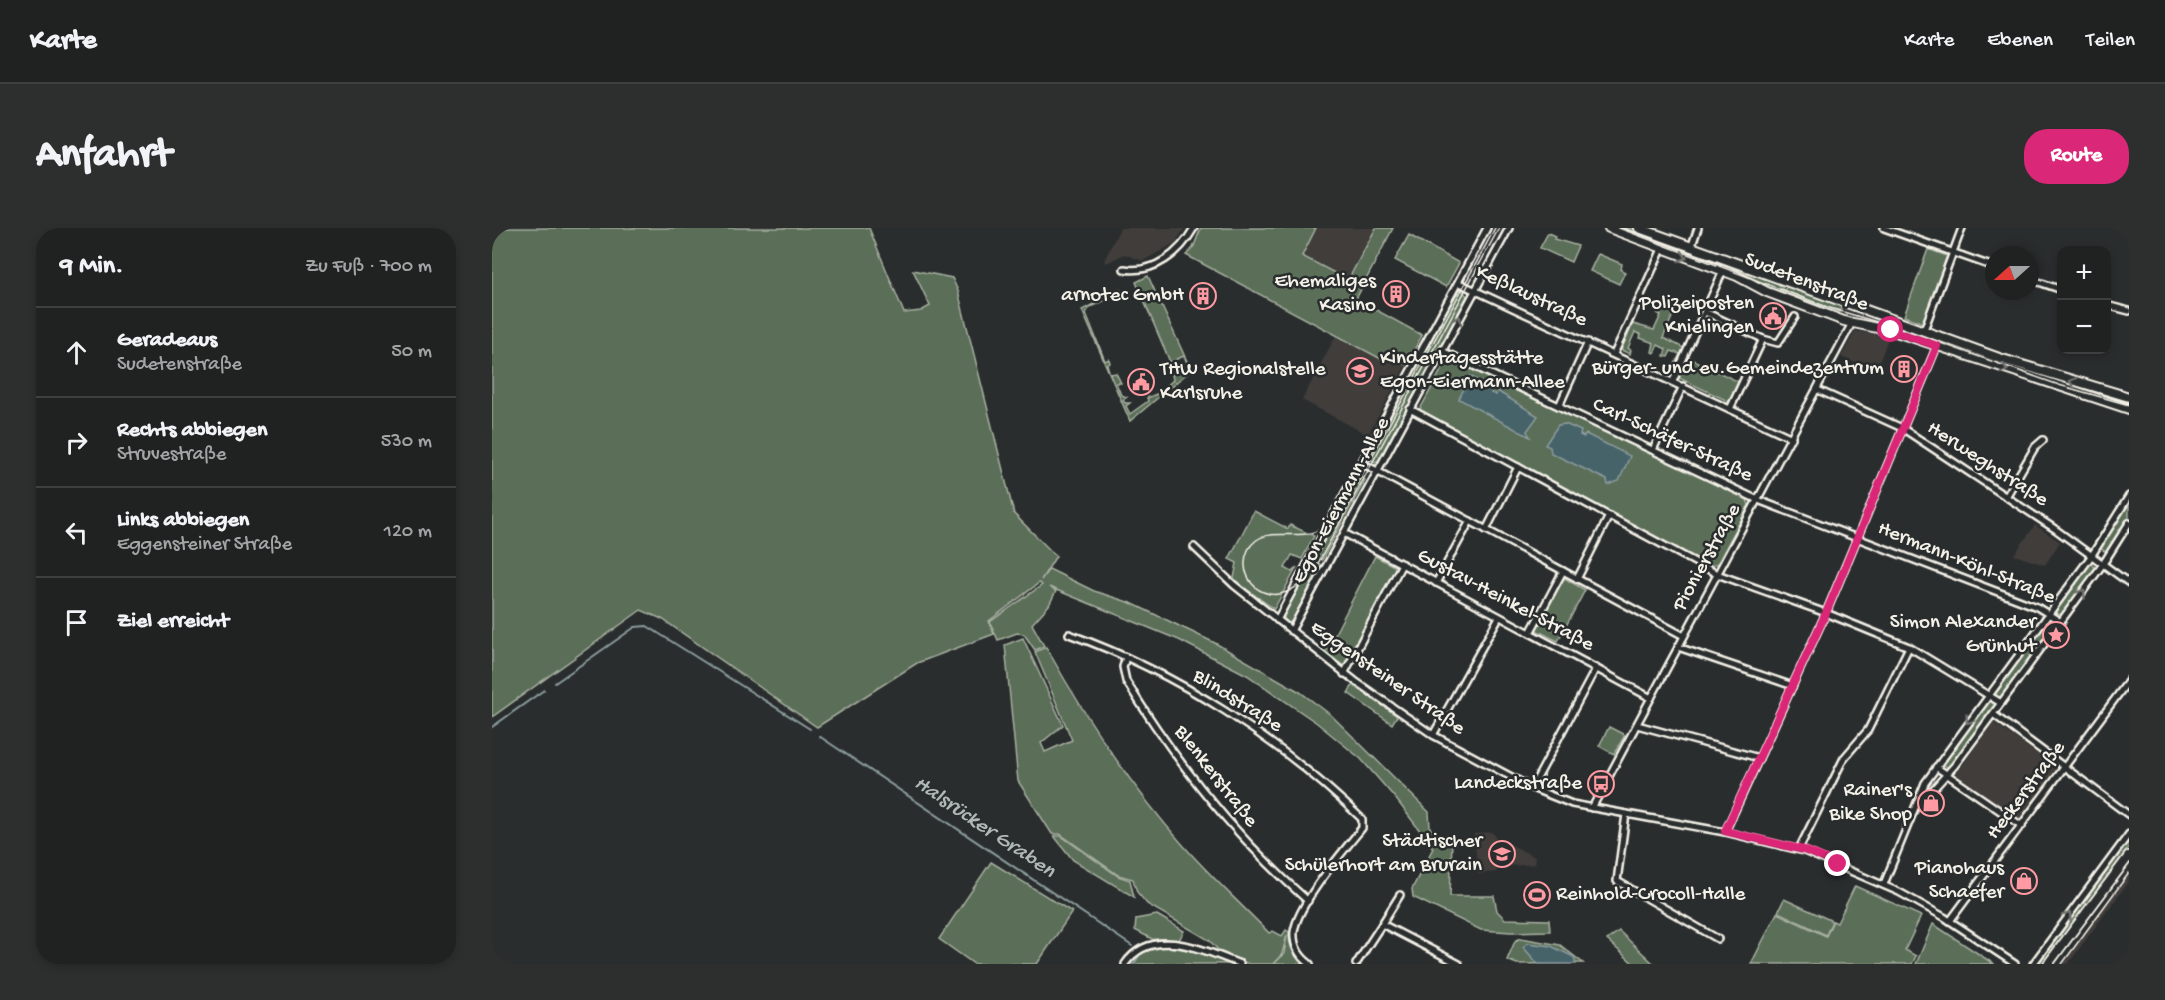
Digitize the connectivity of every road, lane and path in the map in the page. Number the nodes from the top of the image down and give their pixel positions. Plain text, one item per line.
1 (1194, 228) edge
2 (1487, 228) edge
3 (1509, 228) edge
4 (1609, 228) edge
5 (1639, 228) edge
6 (1698, 228) edge
7 (1884, 228) edge
8 (1962, 228) edge
9 (1691, 248) junction
10 (1662, 249) junction
11 (1953, 252) junction
12 (1985, 264) edge
13 (1124, 269) dead end
14 (1723, 271) junction
15 (2039, 282) edge
16 (1459, 283) junction
17 (2057, 289) edge
18 (1474, 290) junction
19 (2111, 306) edge
20 (1858, 308) junction
21 (2129, 311) edge
22 (1705, 312) junction
23 (1795, 317) dead end
24 (1852, 323) junction
25 (1924, 330) junction
26 (1763, 339) junction
27 (1588, 342) junction
28 (1937, 346) junction
29 (1442, 351) junction
30 (1614, 354) junction
31 (1672, 381) junction
32 (1683, 386) junction
33 (1818, 390) junction
34 (2129, 397) edge
35 (1559, 406) junction
36 (1410, 409) junction
37 (1730, 409) junction
38 (2129, 409) edge
39 (1902, 428) junction
40 (1792, 438) junction
41 (2043, 441) dead end
42 (1653, 450) junction
43 (1362, 463) junction
44 (1518, 467) junction
45 (1376, 471) junction
46 (2129, 496) edge
47 (2006, 497) junction
48 (1758, 500) junction
49 (1610, 516) junction
50 (1470, 520) junction
51 (2129, 523) edge
52 (1486, 530) junction
53 (1344, 533) junction
54 (1857, 538) junction
55 (1194, 547) dead end
56 (2092, 555) junction
57 (1402, 564) junction
58 (2103, 564) junction
59 (1563, 571) junction
60 (1718, 574) junction
61 (1578, 579) junction
62 (1436, 583) junction
63 (2129, 583) edge
64 (2048, 612) junction
65 (1826, 613) junction
66 (1499, 616) junction
67 (1277, 620) junction
68 (2061, 622) junction
69 (1291, 632) junction
70 (1530, 633) junction
71 (1069, 634) dead end
72 (1684, 636) junction
73 (1909, 647) junction
74 (1678, 648) junction
75 (1126, 657) junction
76 (1596, 668) junction
77 (1344, 674) junction
78 (2129, 681) edge
79 (1793, 686) junction
80 (1988, 694) junction
81 (1651, 698) junction
82 (2001, 703) junction
83 (1993, 714) junction
84 (1637, 725) junction
85 (1433, 735) junction
86 (1759, 758) junction
87 (1936, 766) junction
88 (2065, 767) junction
89 (1945, 773) junction
90 (1532, 789) junction
91 (1592, 808) junction
92 (1916, 808) junction
93 (1626, 814) junction
94 (2129, 815) edge
95 (2022, 826) junction
96 (1725, 831) junction
97 (2129, 834) edge
98 (1799, 849) junction
99 (2129, 856) edge
100 (1884, 884) junction
101 (1401, 895) dead end
102 (1308, 901) junction
103 (1950, 921) junction
104 (1382, 924) junction
105 (1718, 939) dead end
106 (1125, 964) edge
107 (1240, 964) edge
108 (1310, 964) edge
109 (1356, 964) edge
110 (1459, 964) edge
111 (2015, 964) edge
112 (2033, 964) edge
113 (2048, 964) edge

1 - 13 street
2 - 16 street, Egon-Eiermann-Allee
3 - 18 street, Egon-Eiermann-Allee
4 - 10 main road, Sudetenstraße
5 - 9 main road, Sudetenstraße
6 - 9 street
7 - 11 street
8 - 11 street
9 - 20 main road, Sudetenstraße
10 -> 14 main road, Sudetenstraße
10 - 30 street
11 - 12 street
11 - 25 street
14 - 22 street
14 - 24 main road, Sudetenstraße
15 - 17 street
16 - 18 street, Keßlaustraße
16 - 43 street, Egon-Eiermann-Allee
18 - 27 street, Keßlaustraße
29 -> 18 street, Egon-Eiermann-Allee
19 - 21 street
20 - 24 main road
20 - 25 main road, Sudetenstraße
22 - 26 street
22 - 31 street
23 - 26 street
24 - 28 main road, Sudetenstraße
24 - 33 street, Pionierstraße
34 -> 25 main road, Sudetenstraße
26 - 37 street
27 - 30 street, Keßlaustraße
27 - 35 street, Keßlaustraße
28 -> 38 main road, Sudetenstraße
28 - 39 street
29 - 35 street, Carl-Schäfer-Straße
29 - 36 street, Egon-Eiermann-Allee
30 - 31 street, Keßlaustraße
31 - 32 street, Keßlaustraße
32 - 37 street, Keßlaustraße
32 - 42 street
33 - 39 street, Herweghstraße
33 - 40 street, Pionierstraße
35 - 42 street, Carl-Schäfer-Straße
36 - 44 street
36 - 45 street, Egon-Eiermann-Allee
37 - 40 street, Keßlaustraße
39 - 47 street, Herweghstraße
39 - 54 street
40 - 48 street, Pionierstraße
41 - 47 street
42 - 48 street, Carl-Schäfer-Straße
43 - 45 street
43 - 67 street, Egon-Eiermann-Allee
44 - 49 street
44 - 52 street
45 - 50 street
45 - 53 street, Egon-Eiermann-Allee
46 - 56 street
47 - 56 street, Herweghstraße
48 - 54 street, Hermann-Köhl-Straße
48 - 60 street, Pionierstraße
49 - 60 street
49 - 61 street
50 - 52 street
50 - 62 street
51 - 58 street
52 - 59 street
53 - 57 street, Gustav-Heinkel-Straße
53 - 69 street, Egon-Eiermann-Allee
54 - 64 street, Hermann-Köhl-Straße
54 - 65 street
55 - 67 street, Eggensteiner Straße
56 - 58 street, Herweghstraße
56 - 64 street
57 - 62 street, Gustav-Heinkel-Straße
57 - 77 street
58 - 63 street, Herweghstraße
68 -> 58 street
59 - 61 street
59 - 70 street
60 - 65 street
60 - 72 street, Pionierstraße
61 - 72 street
62 - 66 street, Gustav-Heinkel-Straße
64 - 68 street, Hermann-Köhl-Straße
64 - 80 street
65 - 73 street
65 - 79 street
66 - 70 street, Gustav-Heinkel-Straße
66 - 85 street
67 - 69 street, Eggensteiner Straße
68 - 82 street
69 - 77 street, Eggensteiner Straße
70 - 76 street, Gustav-Heinkel-Straße
71 - 75 street, Blindstraße
72 - 74 street, Pionierstraße
73 - 80 street
73 - 98 street
74 - 79 street
74 - 81 street, Pionierstraße
75 - 102 street, Blenkerstraße
75 - 102 street, Blindstraße
76 - 81 street, Gustav-Heinkel-Straße
76 - 90 street
77 - 85 street, Eggensteiner Straße
78 - 88 street, Heckerstraße
79 - 86 street
80 - 82 street
80 -> 87 street
81 - 84 street, Pionierstraße
82 - 83 street
83 - 88 street
83 - 89 street
84 - 86 street
84 - 91 street, Pionierstraße
85 - 90 street, Eggensteiner Straße
86 - 96 street
87 - 89 street
87 - 92 street
88 - 94 street
88 - 95 street, Heckerstraße
89 - 92 street
89 - 95 street
90 - 91 street, Eggensteiner Straße
91 - 93 street, Eggensteiner Straße
92 - 100 street
93 - 96 street, Eggensteiner Straße
93 - 105 street
95 - 103 street, Heckerstraße
96 - 98 street, Eggensteiner Straße
112 -> 97 street
98 - 100 street, Eggensteiner Straße
99 - 113 main road
100 - 103 street, Eggensteiner Straße
101 - 104 street
102 - 108 street
103 - 111 street, Eggensteiner Straße
104 - 109 street
104 - 110 street
106 - 107 street

